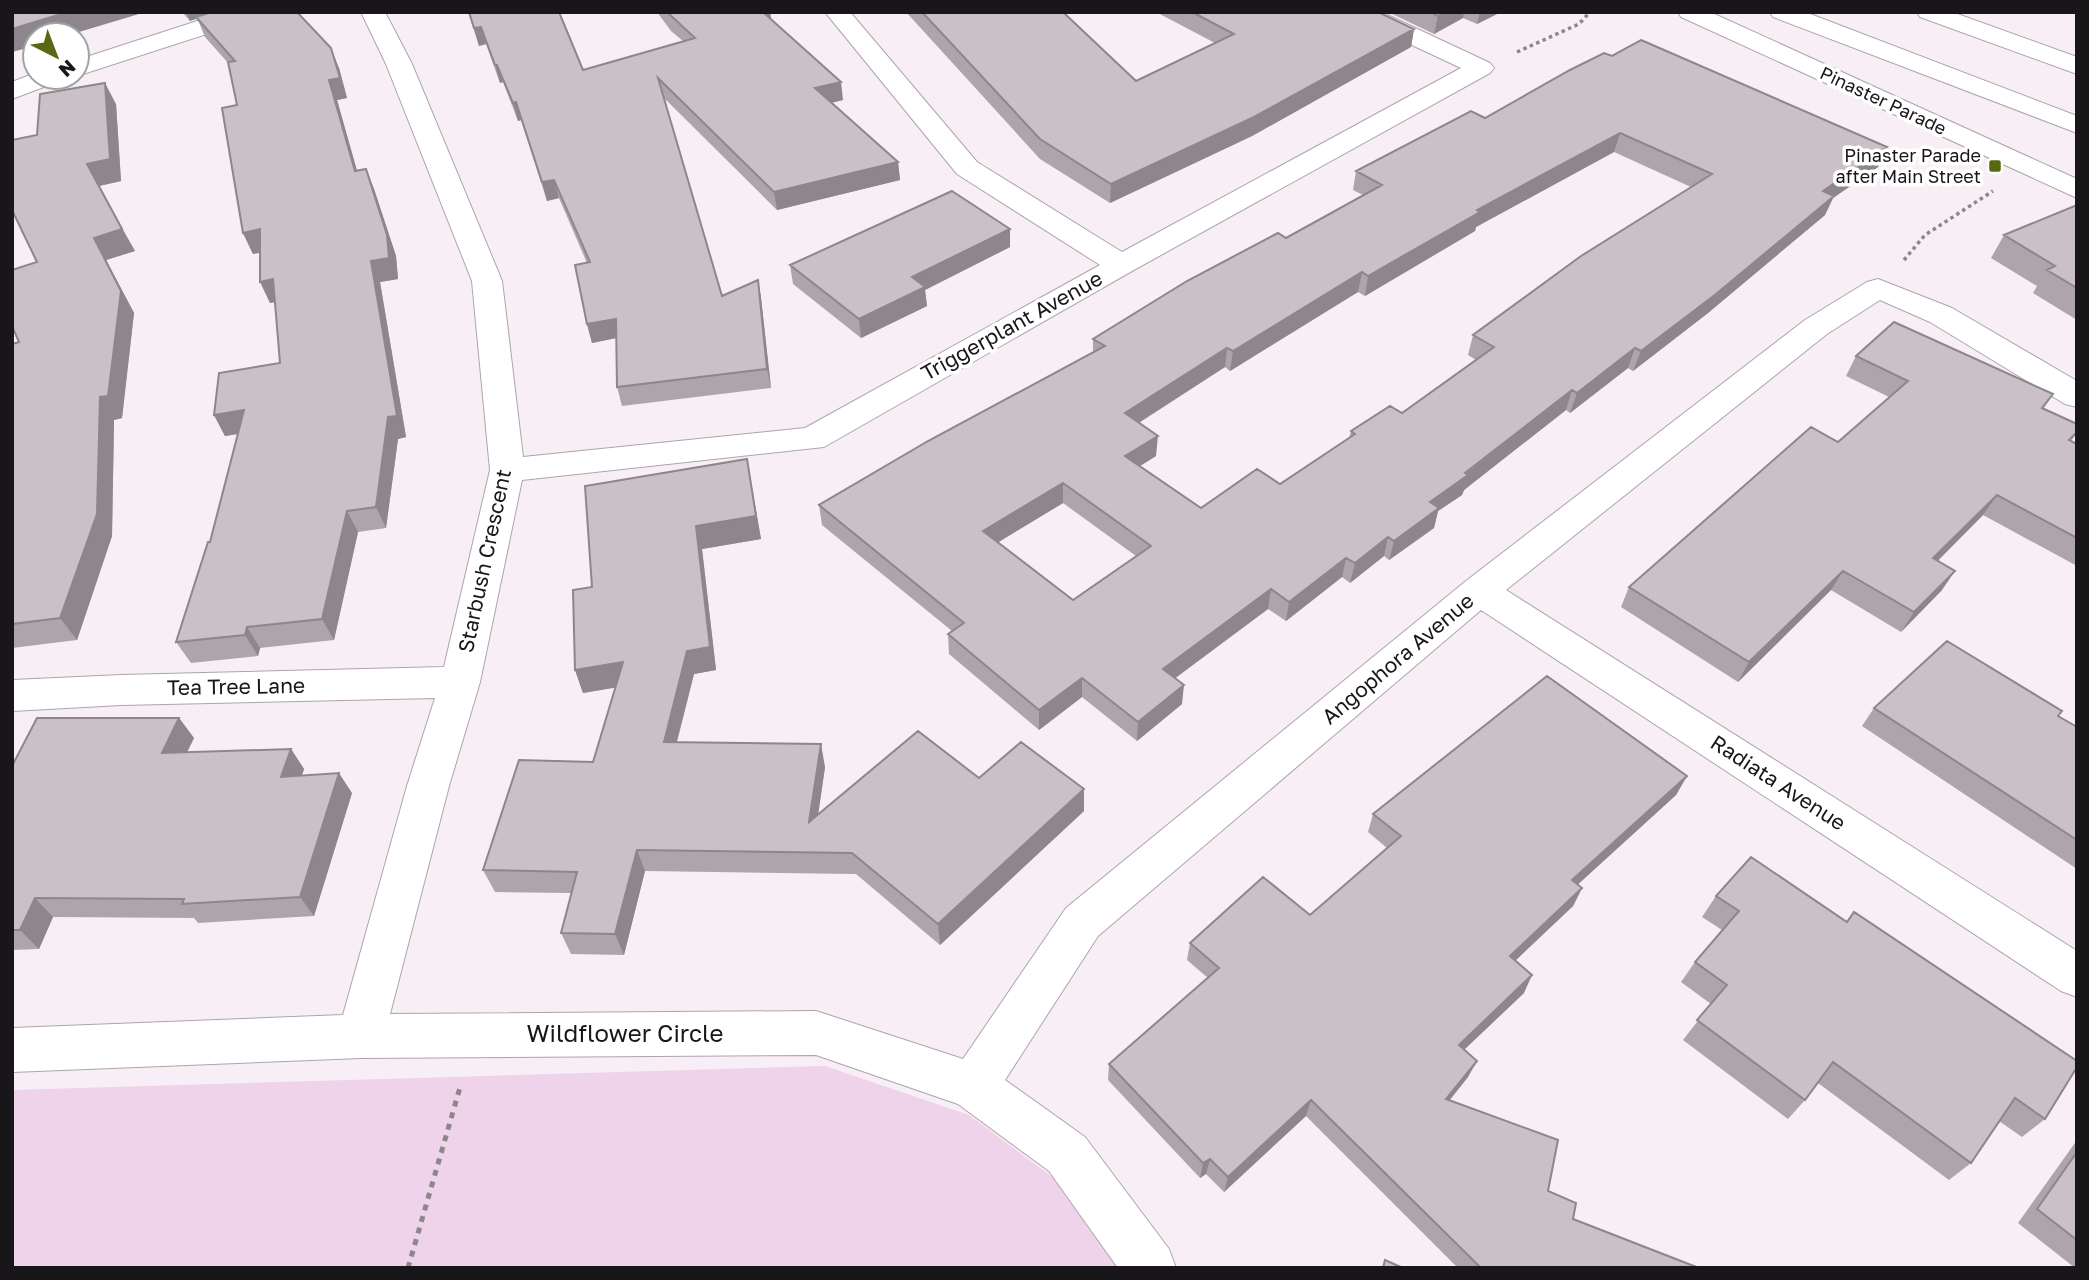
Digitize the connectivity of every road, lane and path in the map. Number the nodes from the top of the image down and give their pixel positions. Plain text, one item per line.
1 (250, 12) edge
2 (373, 12) edge
3 (836, 12) edge
4 (1361, 12) edge
5 (1590, 12) edge
6 (1690, 12) edge
7 (1782, 12) edge
8 (1929, 12) edge
9 (91, 63) edge
10 (2077, 66) edge
11 (1482, 68) junction
12 (2077, 125) edge
13 (2029, 167) junction
14 (2077, 190) edge
15 (1121, 265) junction
16 (1878, 288) junction
17 (2077, 396) edge
18 (507, 470) junction
19 (1479, 591) junction
20 (460, 682) junction
21 (12, 696) edge
22 (2077, 976) edge
23 (476, 1035) junction
24 (361, 1036) junction
25 (12, 1050) edge
26 (973, 1086) junction
27 (408, 1268) edge
28 (1150, 1268) edge

1 - 9 street
2 - 18 street, Starbush Crescent
3 - 15 street
4 - 11 street
5 - 11 path
6 - 13 street, Pinaster Parade
7 - 12 street, Pinaster Parade
8 - 10 street
11 - 15 street, Triggerplant Avenue
13 - 14 street, Pinaster Parade
13 - 16 path
15 - 18 street, Triggerplant Avenue
16 - 17 street
16 - 19 street, Angophora Avenue
18 - 20 street, Starbush Crescent
19 - 22 street, Radiata Avenue
19 - 26 street, Angophora Avenue
20 - 21 street, Tea Tree Lane
20 - 24 street, Starbush Crescent
23 - 24 street, Wildflower Circle
23 - 26 street, Wildflower Circle
23 - 27 path
24 - 25 street, Wildflower Circle
26 - 28 street, Wildflower Circle

